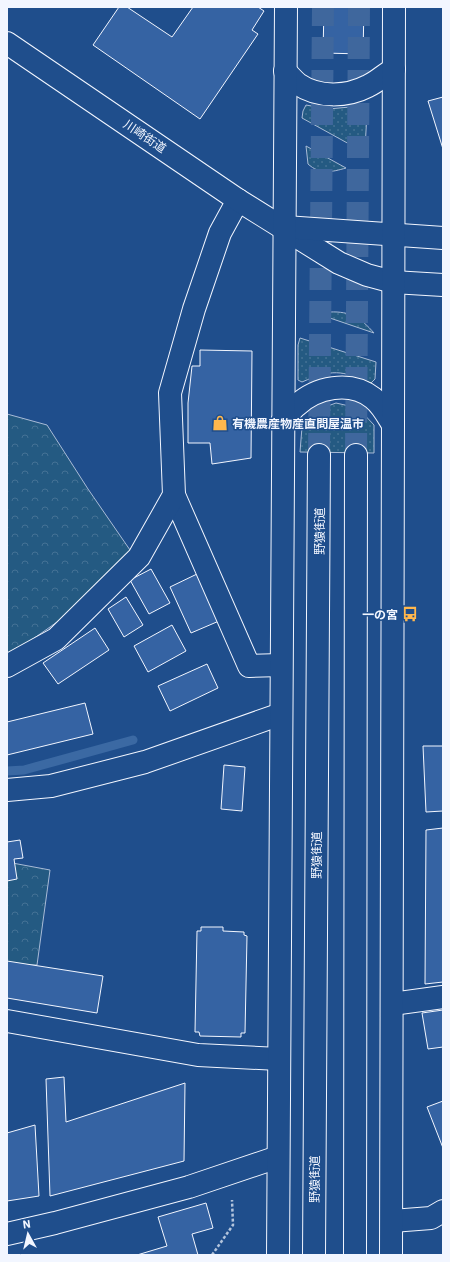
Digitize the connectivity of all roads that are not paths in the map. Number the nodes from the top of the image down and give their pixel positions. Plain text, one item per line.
1 (286, 7) edge
2 (394, 7) edge
3 (7, 43) edge
4 (394, 68) junction
5 (285, 71) junction
6 (238, 200) junction
7 (283, 227) junction
8 (393, 235) junction
9 (443, 238) edge
10 (393, 282) junction
11 (443, 285) edge
12 (282, 422) junction
13 (393, 425) junction
14 (319, 455) tunnel mouth
15 (356, 455) tunnel mouth
16 (174, 495) junction
17 (7, 666) edge
18 (281, 666) junction
19 (281, 714) junction
20 (7, 790) edge
21 (443, 997) edge
22 (392, 1004) junction
23 (7, 1021) edge
24 (279, 1059) junction
25 (278, 1157) junction
26 (443, 1211) edge
27 (392, 1221) junction
28 (7, 1234) edge
29 (278, 1255) edge
30 (314, 1255) edge
31 (355, 1255) edge
32 (391, 1255) edge

1 - 5 main road
2 - 4 main road
3 - 6 main road, 川崎街道
4 - 5 main road
4 - 8 main road
5 - 7 main road
6 - 7 main road, 川崎街道
6 - 16 main road
7 - 8 main road, 川崎街道
7 - 10 main road, 川崎街道
7 - 12 main road
8 - 9 main road, 川崎街道
8 - 10 main road
10 - 11 main road, 川崎街道
10 - 13 main road
12 - 13 main road
12 - 18 main road
13 - 22 main road
14 - 30 main road, 野猿街道
15 - 31 main road
16 - 17 main road
16 - 18 main road
18 - 19 main road
19 - 20 main road
19 - 24 main road
21 - 22 main road
22 - 27 main road
23 - 24 main road
24 - 25 main road
25 - 28 main road
25 - 29 main road
26 - 27 main road
27 - 32 main road

